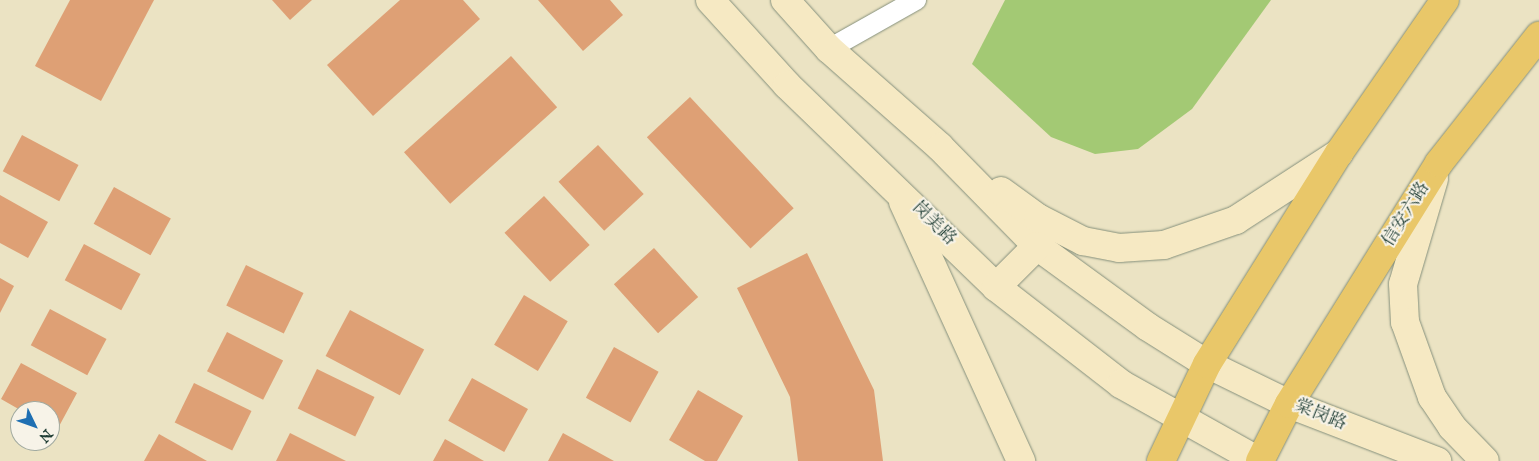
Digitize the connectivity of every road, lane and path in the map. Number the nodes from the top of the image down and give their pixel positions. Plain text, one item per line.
1 (710, 0) edge
2 (785, 0) edge
3 (916, 0) edge
4 (1445, 0) edge
5 (1539, 36) edge
6 (829, 49) junction
7 (940, 147) junction
8 (1340, 153) junction
9 (1439, 163) junction
10 (896, 186) junction
11 (1037, 246) junction
12 (996, 288) junction
13 (1207, 364) junction
14 (1288, 404) junction
15 (1180, 419) junction
16 (1021, 461) edge
17 (1161, 461) edge
18 (1260, 461) edge
19 (1437, 461) edge
20 (1485, 461) edge

1 - 10 main road, 岗美路
2 - 6 main road
3 - 6 lane
4 - 8 main road
5 - 9 main road, 信安六路
6 - 7 main road
7 - 8 main road
7 - 11 main road
8 - 13 main road
9 - 14 main road, 信安六路
9 - 20 main road
10 - 12 main road, 岗美路
10 - 16 main road
11 - 12 main road
11 - 13 main road
12 - 15 main road, 岗美路
13 - 14 main road, 棠岗路
13 - 15 main road
14 - 18 main road, 信安六路
14 - 19 main road, 棠岗路
15 - 17 main road
15 - 18 main road

